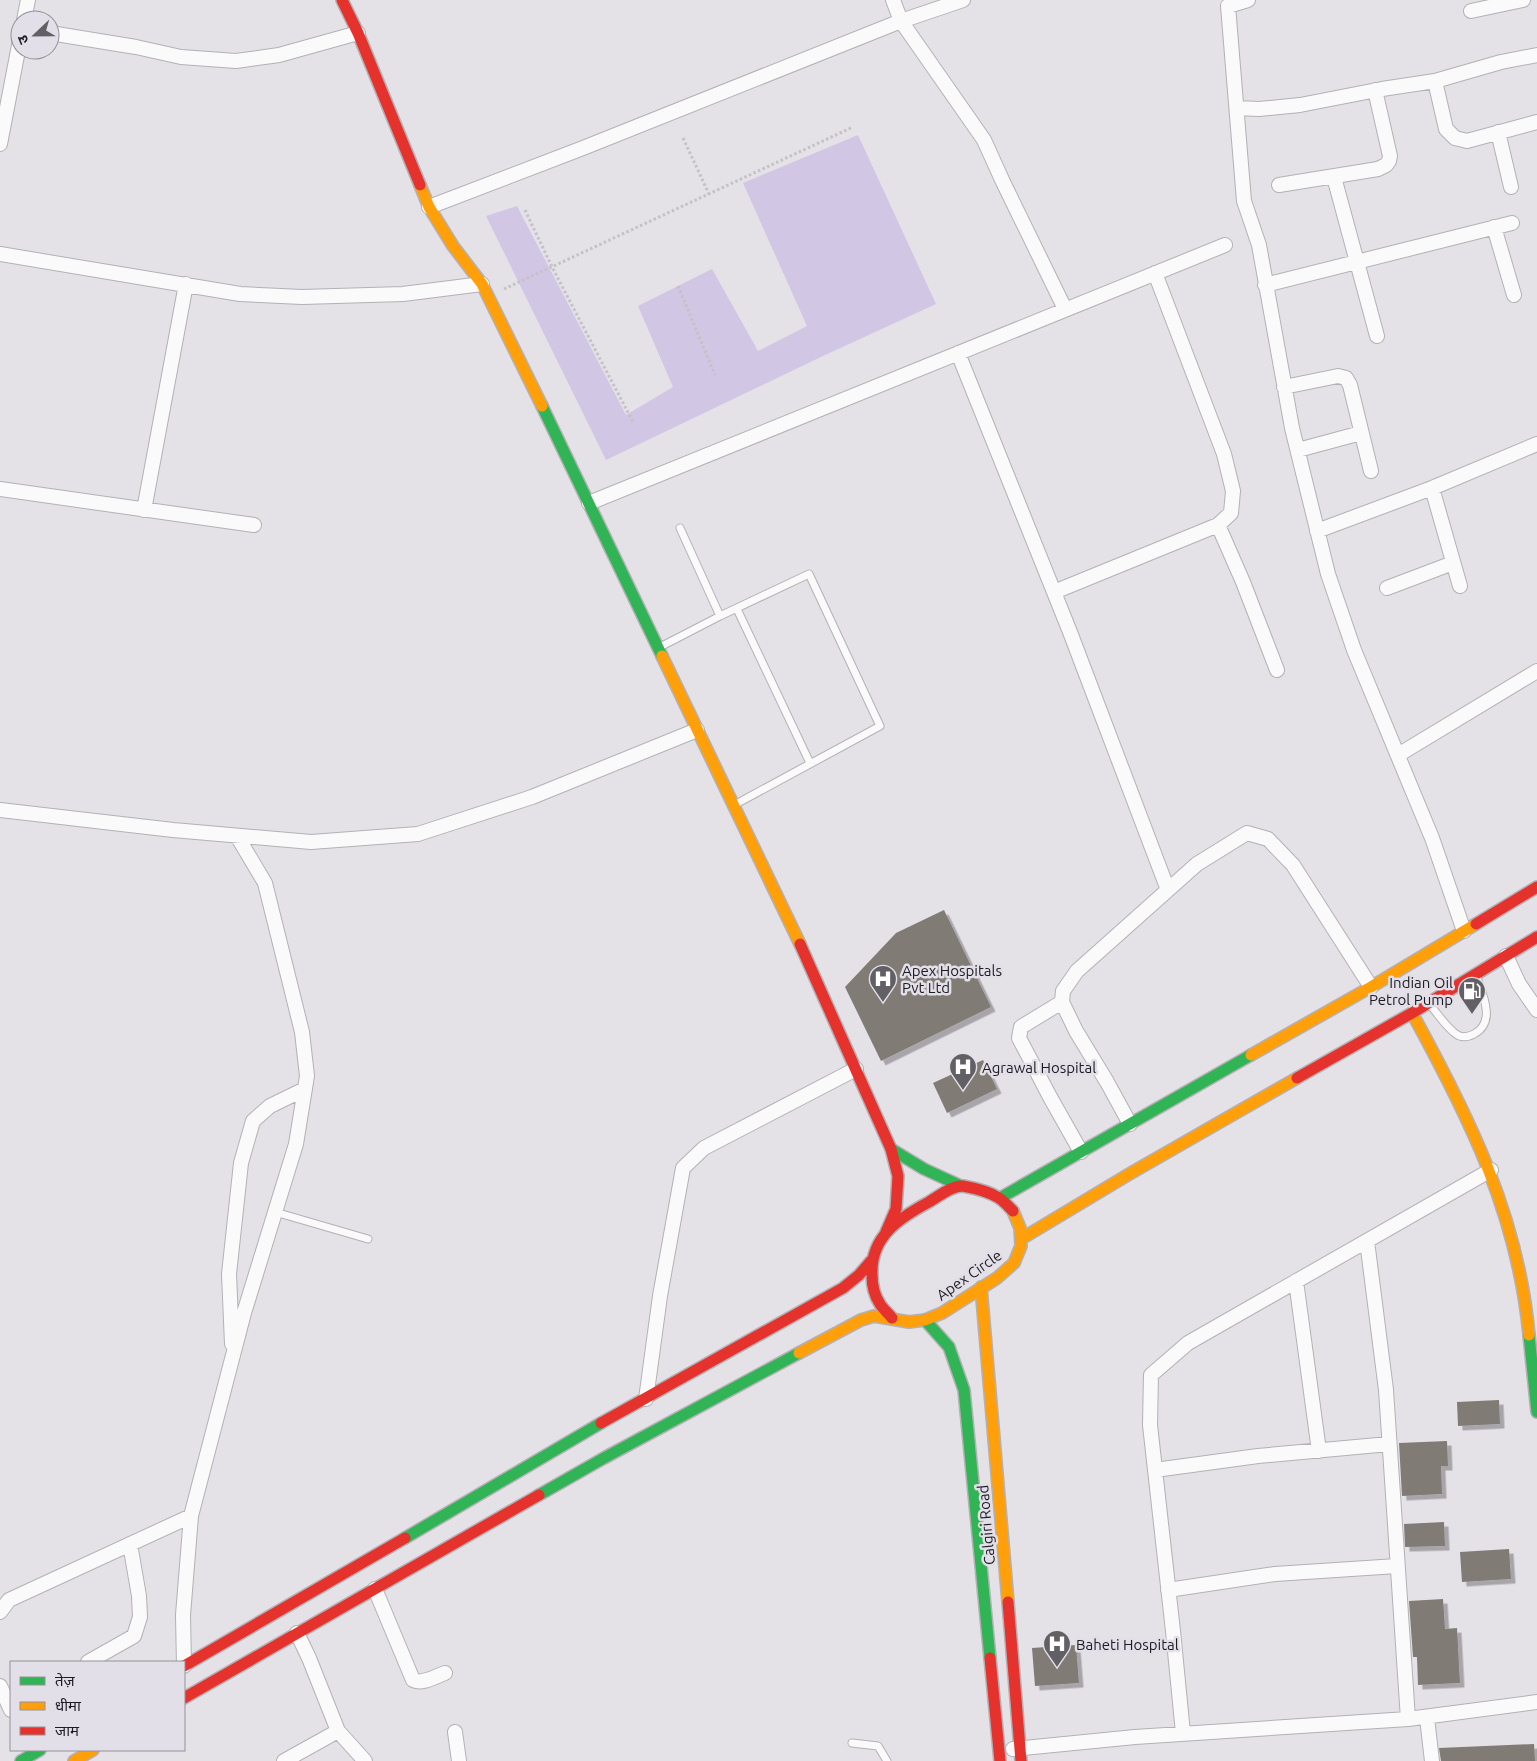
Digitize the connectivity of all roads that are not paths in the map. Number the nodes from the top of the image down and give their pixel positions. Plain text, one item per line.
1 (342, 0) edge
2 (893, 0) edge
3 (963, 0) edge
4 (1248, 0) edge
5 (1517, 1) edge
6 (1227, 3) edge
7 (1471, 11) dead end
8 (901, 20) junction
9 (358, 34) junction
10 (60, 35) edge
11 (1537, 55) edge
12 (15, 60) edge
13 (1436, 81) junction
14 (1375, 90) junction
15 (5, 96) edge
16 (1237, 108) junction
17 (1537, 122) edge
18 (1498, 132) junction
19 (0, 144) edge
20 (1334, 177) junction
21 (1279, 185) dead end
22 (1511, 187) dead end
23 (429, 207) junction
24 (1512, 223) dead end
25 (1494, 228) junction
26 (1225, 245) dead end
27 (0, 254) edge
28 (1358, 261) junction
29 (1155, 273) junction
30 (186, 284) junction
31 (1265, 285) junction
32 (485, 290) junction
33 (1514, 295) dead end
34 (1065, 309) junction
35 (1377, 336) dead end
36 (958, 353) junction
37 (1284, 387) junction
38 (1361, 433) junction
39 (1537, 444) edge
40 (1298, 450) junction
41 (1371, 471) dead end
42 (1432, 488) junction
43 (0, 489) edge
44 (589, 503) junction
45 (144, 510) junction
46 (254, 525) dead end
47 (1218, 525) junction
48 (680, 528) dead end
49 (1317, 532) junction
50 (1453, 563) junction
51 (1460, 586) dead end
52 (1387, 588) dead end
53 (1054, 592) junction
54 (737, 609) junction
55 (720, 616) junction
56 (658, 648) junction
57 (1277, 670) dead end
58 (1537, 670) edge
59 (697, 730) junction
60 (1398, 755) junction
61 (810, 763) junction
62 (733, 805) junction
63 (0, 810) edge
64 (237, 836) junction
65 (1537, 887) edge
66 (1168, 890) junction
67 (1464, 931) junction
68 (1537, 937) edge
69 (1506, 956) junction
70 (1475, 975) junction
71 (1371, 987) junction
72 (1062, 1002) junction
73 (1429, 1004) junction
74 (1537, 1010) edge
75 (1412, 1013) junction
76 (856, 1069) junction
77 (305, 1089) junction
78 (1130, 1124) junction
79 (890, 1149) junction
80 (1081, 1152) junction
81 (1491, 1170) junction
82 (961, 1186) junction
83 (1000, 1198) junction
84 (275, 1212) junction
85 (886, 1232) junction
86 (368, 1239) dead end
87 (1021, 1239) junction
88 (1366, 1241) junction
89 (871, 1261) junction
90 (1296, 1281) junction
91 (981, 1287) junction
92 (892, 1318) junction
93 (925, 1320) junction
94 (232, 1357) junction
95 (646, 1399) junction
96 (1537, 1406) edge
97 (1389, 1444) junction
98 (1319, 1451) junction
99 (1155, 1470) junction
100 (191, 1516) junction
101 (130, 1544) junction
102 (1397, 1566) junction
103 (375, 1589) junction
104 (1168, 1590) junction
105 (0, 1612) edge
106 (298, 1633) junction
107 (90, 1661) edge
108 (184, 1661) edge
109 (185, 1665) edge
110 (445, 1673) dead end
111 (0, 1686) edge
112 (185, 1697) edge
113 (1537, 1702) edge
114 (10, 1705) edge
115 (1427, 1718) junction
116 (1408, 1719) junction
117 (338, 1732) junction
118 (455, 1732) dead end
119 (1183, 1733) junction
120 (852, 1743) dead end
121 (35, 1751) edge
122 (91, 1751) edge
123 (1000, 1755) edge
124 (1021, 1755) edge
125 (21, 1761) edge
126 (74, 1761) edge
127 (284, 1761) edge
128 (366, 1761) edge
129 (459, 1761) edge
130 (887, 1761) edge
131 (1432, 1761) edge

1 - 9 main road
2 - 8 street
3 - 8 street
4 - 6 street
5 - 7 street
6 - 16 street
8 - 23 street
8 - 34 street
9 - 10 street
9 - 23 main road
11 - 13 street
12 - 15 street
13 - 14 street
13 - 18 street
14 - 16 street
14 - 20 street
15 - 19 street
16 - 31 street
17 - 18 street
18 - 22 street
20 - 21 street
20 - 28 street
23 - 32 main road
24 - 25 street
25 - 28 street
25 - 33 street
26 - 29 street
27 - 30 street
28 - 31 street
28 - 35 street
29 - 34 street
29 - 47 street
30 - 32 street
30 - 45 street
31 - 37 street
32 - 44 main road
34 - 36 street
36 - 44 street
36 - 53 street
37 - 38 street
37 - 40 street
38 - 40 street
38 - 41 street
39 - 42 street
40 - 49 street
42 - 49 street
42 - 50 street
43 - 45 street
44 - 56 main road
45 - 46 street
47 - 53 street
47 - 57 street
48 - 55 lane
49 - 60 street
50 - 51 street
50 - 52 street
53 - 66 street
54 - 55 lane
54 - 61 lane
54 - 61 lane
55 - 56 lane
56 - 59 main road
58 - 60 street
59 - 62 main road
59 - 64 street
60 - 67 street
61 - 62 lane
62 - 76 main road
63 - 64 street
64 - 77 street
65 - 67 main road
66 - 71 street
66 - 72 street
67 - 71 main road
68 - 69 main road
69 - 70 main road
69 - 74 street
70 - 73 main road
70 - 73 lane
71 - 78 main road
72 - 78 street
72 - 80 street
73 - 75 main road
75 - 81 main road
75 - 87 main road
76 - 79 main road
76 - 95 street
77 - 84 street
77 - 94 street
78 - 80 main road
79 - 82 main road
79 - 85 main road
80 - 83 main road
81 - 88 street
81 - 96 main road
82 - 83 main road
82 - 85 main road
83 - 87 main road
84 - 86 lane
84 - 94 street
85 - 89 main road
87 - 91 main road, Apex Circle
88 - 90 street
88 - 97 street
89 - 92 main road
89 - 95 main road
90 - 98 street
90 - 99 street
91 - 93 main road, Apex Circle
91 - 124 main road, Calgiri Road
92 - 93 main road, Apex Circle
92 - 103 main road, Apex Circle
93 - 123 main road, Calgiri Road
94 - 100 street
95 - 109 main road
97 - 98 street
97 - 102 street
98 - 99 street
99 - 104 street
100 - 101 street
100 - 108 street
101 - 105 street
101 - 107 street
102 - 104 street
102 - 116 street
103 - 106 main road, Apex Circle
103 - 110 street
104 - 119 street
106 - 112 main road, Apex Circle
106 - 117 street
111 - 114 street
113 - 115 street
115 - 116 street
115 - 131 street
116 - 119 street
117 - 127 street
117 - 128 street
118 - 129 street
119 - 124 street
120 - 130 lane
121 - 125 main road
122 - 126 main road
123 - 124 street

